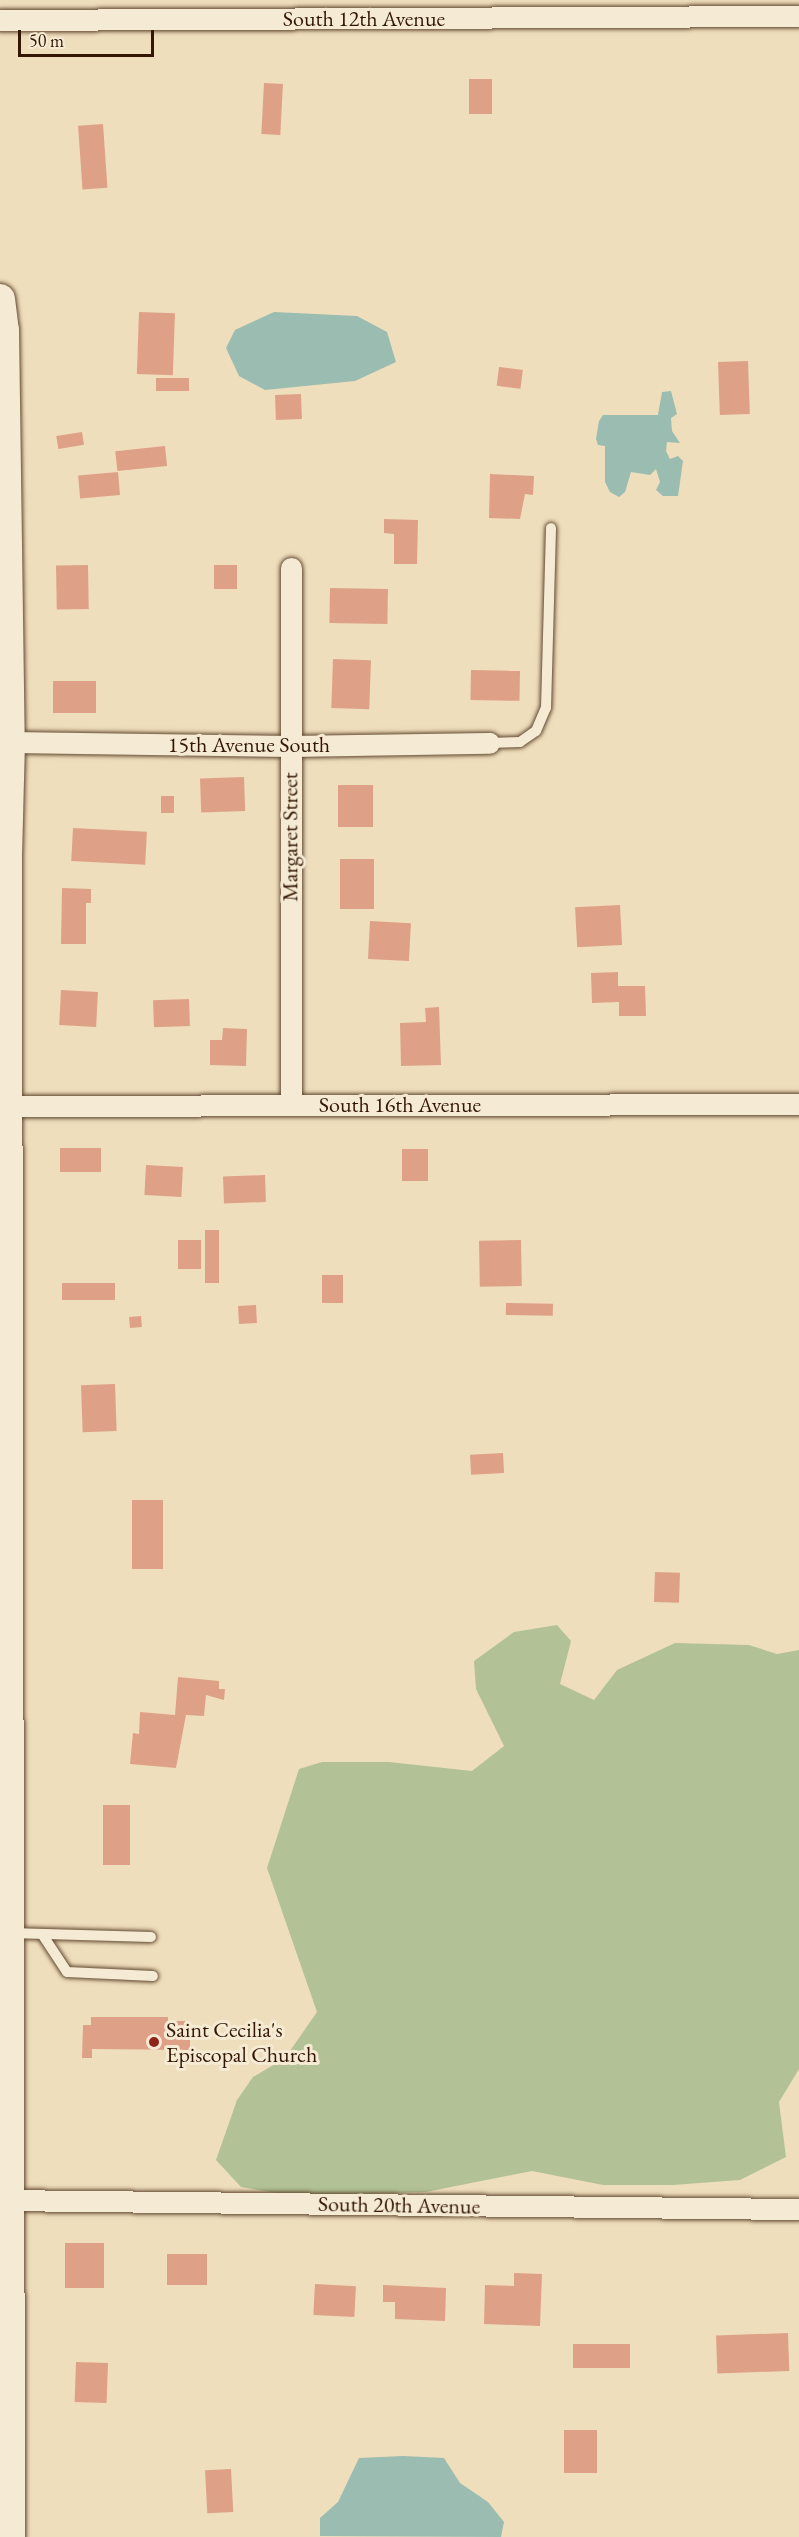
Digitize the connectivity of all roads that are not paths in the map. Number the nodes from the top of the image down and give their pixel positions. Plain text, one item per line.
1 (799, 16) edge
2 (0, 20) edge
3 (0, 299) edge
4 (551, 528) dead end
5 (291, 568) dead end
6 (10, 742) junction
7 (489, 743) joint
8 (290, 746) junction
9 (3, 855) edge
10 (799, 1104) edge
11 (291, 1105) junction
12 (4, 1106) edge
13 (4, 1383) edge
14 (10, 1933) junction
15 (42, 1934) junction
16 (151, 1937) dead end
17 (153, 1976) dead end
18 (5, 2200) edge
19 (799, 2209) edge
20 (10, 2537) edge

1 - 2 street, South 12th Avenue
3 - 6 street
4 - 7 lane
5 - 8 street, Margaret Street
6 - 8 street, 15th Avenue South
6 - 9 street
7 - 8 street, 15th Avenue South
8 - 11 street, Margaret Street
9 - 12 street
10 - 11 street, South 16th Avenue
11 - 12 street, South 16th Avenue
12 - 13 street
13 - 14 street
14 - 15 lane
14 - 18 street
15 - 16 lane
15 - 17 lane
18 - 19 street, South 20th Avenue
18 - 20 street

